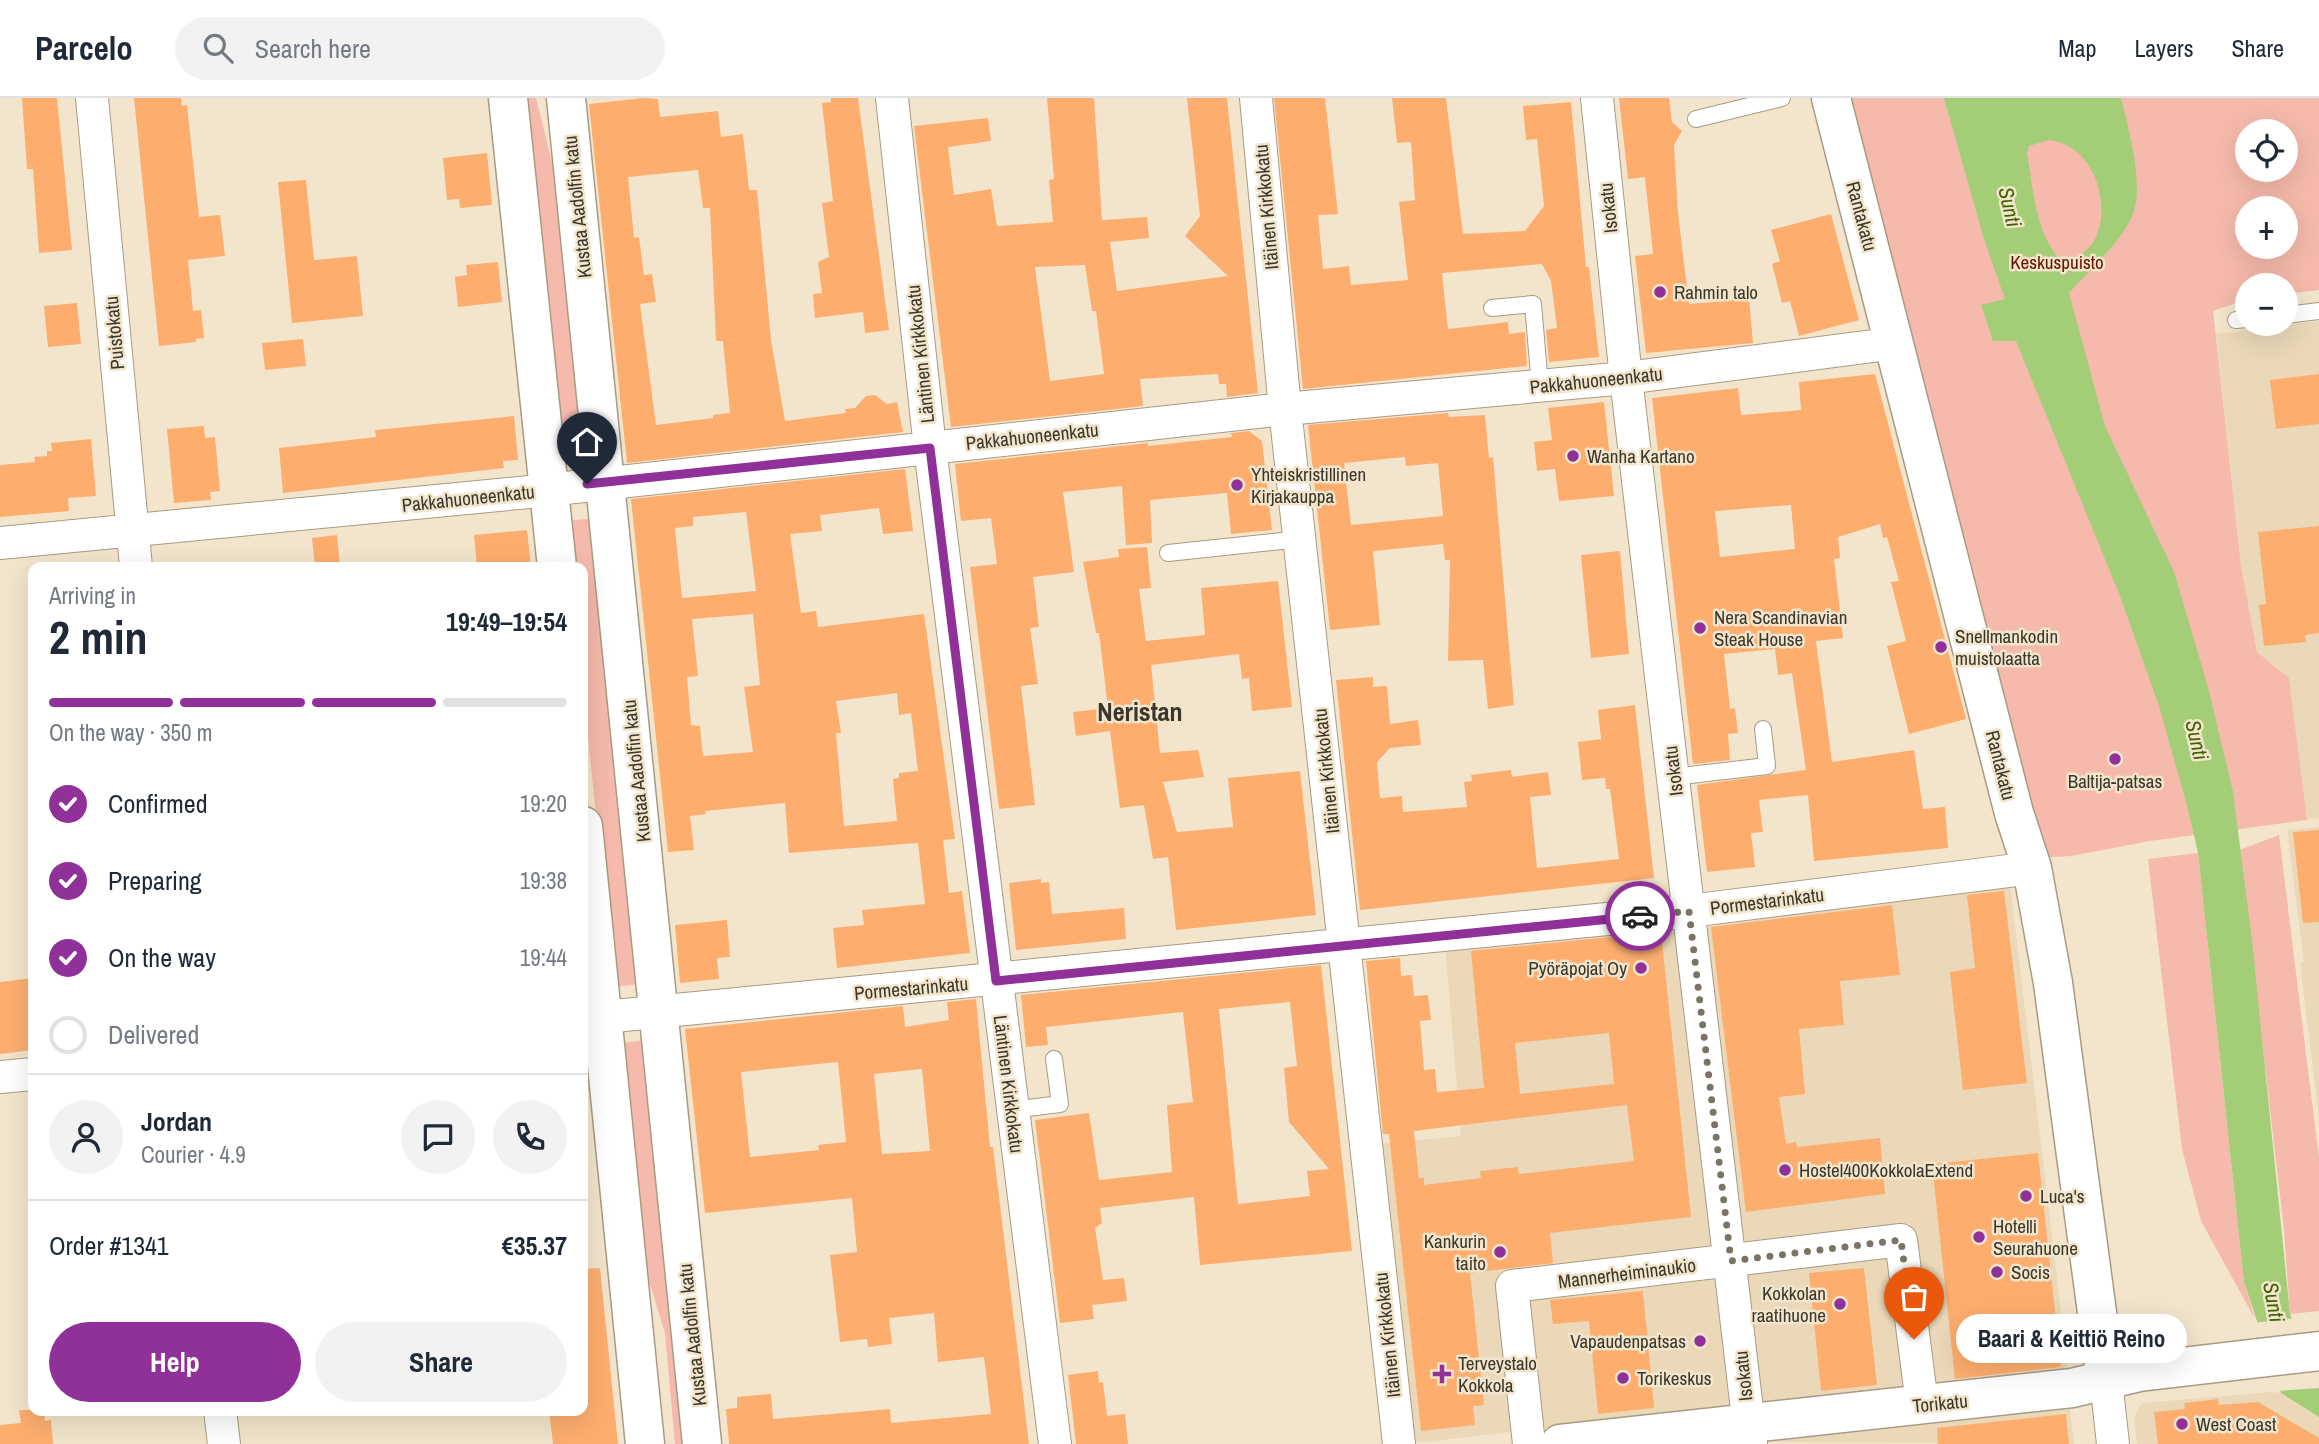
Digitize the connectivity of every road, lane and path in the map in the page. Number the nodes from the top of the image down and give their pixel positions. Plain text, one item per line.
1 (92, 98) edge
2 (508, 98) edge
3 (566, 98) edge
4 (892, 98) edge
5 (1256, 98) edge
6 (1597, 98) edge
7 (1783, 98) edge
8 (1830, 98) edge
9 (1696, 119) dead end
10 (1492, 308) dead end
11 (2319, 311) edge
12 (2298, 314) edge
13 (1896, 343) junction
14 (1626, 378) junction
15 (1540, 386) junction
16 (1285, 409) junction
17 (930, 448) junction
18 (607, 482) junction
19 (549, 489) junction
20 (133, 531) junction
21 (1300, 539) junction
22 (0, 543) edge
23 (1168, 553) dead end
24 (136, 562) edge
25 (556, 562) edge
26 (1763, 729) dead end
27 (1673, 777) junction
28 (2032, 868) junction
29 (1689, 911) junction
30 (588, 933) edge
31 (1346, 946) junction
32 (996, 981) junction
33 (660, 1011) junction
34 (592, 1018) edge
35 (1054, 1059) dead end
36 (28, 1074) edge
37 (0, 1077) edge
38 (1012, 1110) junction
39 (1731, 1261) junction
40 (2319, 1351) edge
41 (2106, 1380) junction
42 (1919, 1405) junction
43 (221, 1416) edge
44 (1750, 1434) edge
45 (224, 1444) edge
46 (645, 1444) edge
47 (702, 1444) edge
48 (1055, 1444) edge
49 (1399, 1444) edge
50 (1529, 1444) edge
51 (1560, 1444) edge
52 (2113, 1444) edge

1 - 20 street, Puistokatu
2 - 19 main road
3 - 18 main road, Kustaa Aadolfin katu
4 - 17 street, Läntinen Kirkkokatu
5 - 16 street, Itäinen Kirkkokatu
6 - 14 street, Isokatu
7 - 9 lane
8 - 13 main road, Rantakatu
10 - 15 lane
11 - 12 lane
13 - 14 street, Pakkahuoneenkatu
13 - 28 main road, Rantakatu
14 - 15 street, Pakkahuoneenkatu
14 - 27 street, Isokatu
15 - 16 street, Pakkahuoneenkatu
16 - 17 street, Pakkahuoneenkatu
16 - 21 street, Itäinen Kirkkokatu
17 - 18 street, Pakkahuoneenkatu
17 - 32 street, Läntinen Kirkkokatu
18 - 19 street, Pakkahuoneenkatu
18 - 33 main road, Kustaa Aadolfin katu
19 - 20 street, Pakkahuoneenkatu
19 - 25 main road
20 - 22 street, Pakkahuoneenkatu
20 - 24 street, Puistokatu
21 - 23 lane
21 - 31 street, Itäinen Kirkkokatu
26 - 27 lane
27 - 29 street, Isokatu
28 - 29 street, Pormestarinkatu
28 - 41 main road, Rantakatu
29 - 31 street, Pormestarinkatu
29 - 39 street, Isokatu
30 - 34 main road
31 - 32 street, Pormestarinkatu
31 - 49 street, Itäinen Kirkkokatu
32 - 33 street, Pormestarinkatu
32 - 38 street, Läntinen Kirkkokatu
33 - 34 street, Pormestarinkatu
33 - 47 main road, Kustaa Aadolfin katu
34 - 46 main road
35 - 38 lane
36 - 37 street
38 - 48 street, Läntinen Kirkkokatu
39 - 42 street, Mannerheiminaukio
39 - 44 street, Isokatu
39 - 50 street, Mannerheiminaukio
40 - 41 main road, Torikatu
41 - 42 main road, Torikatu
41 - 52 street, Rantakatu
42 - 44 main road, Torikatu
43 - 45 street
44 - 51 main road, Torikatu

